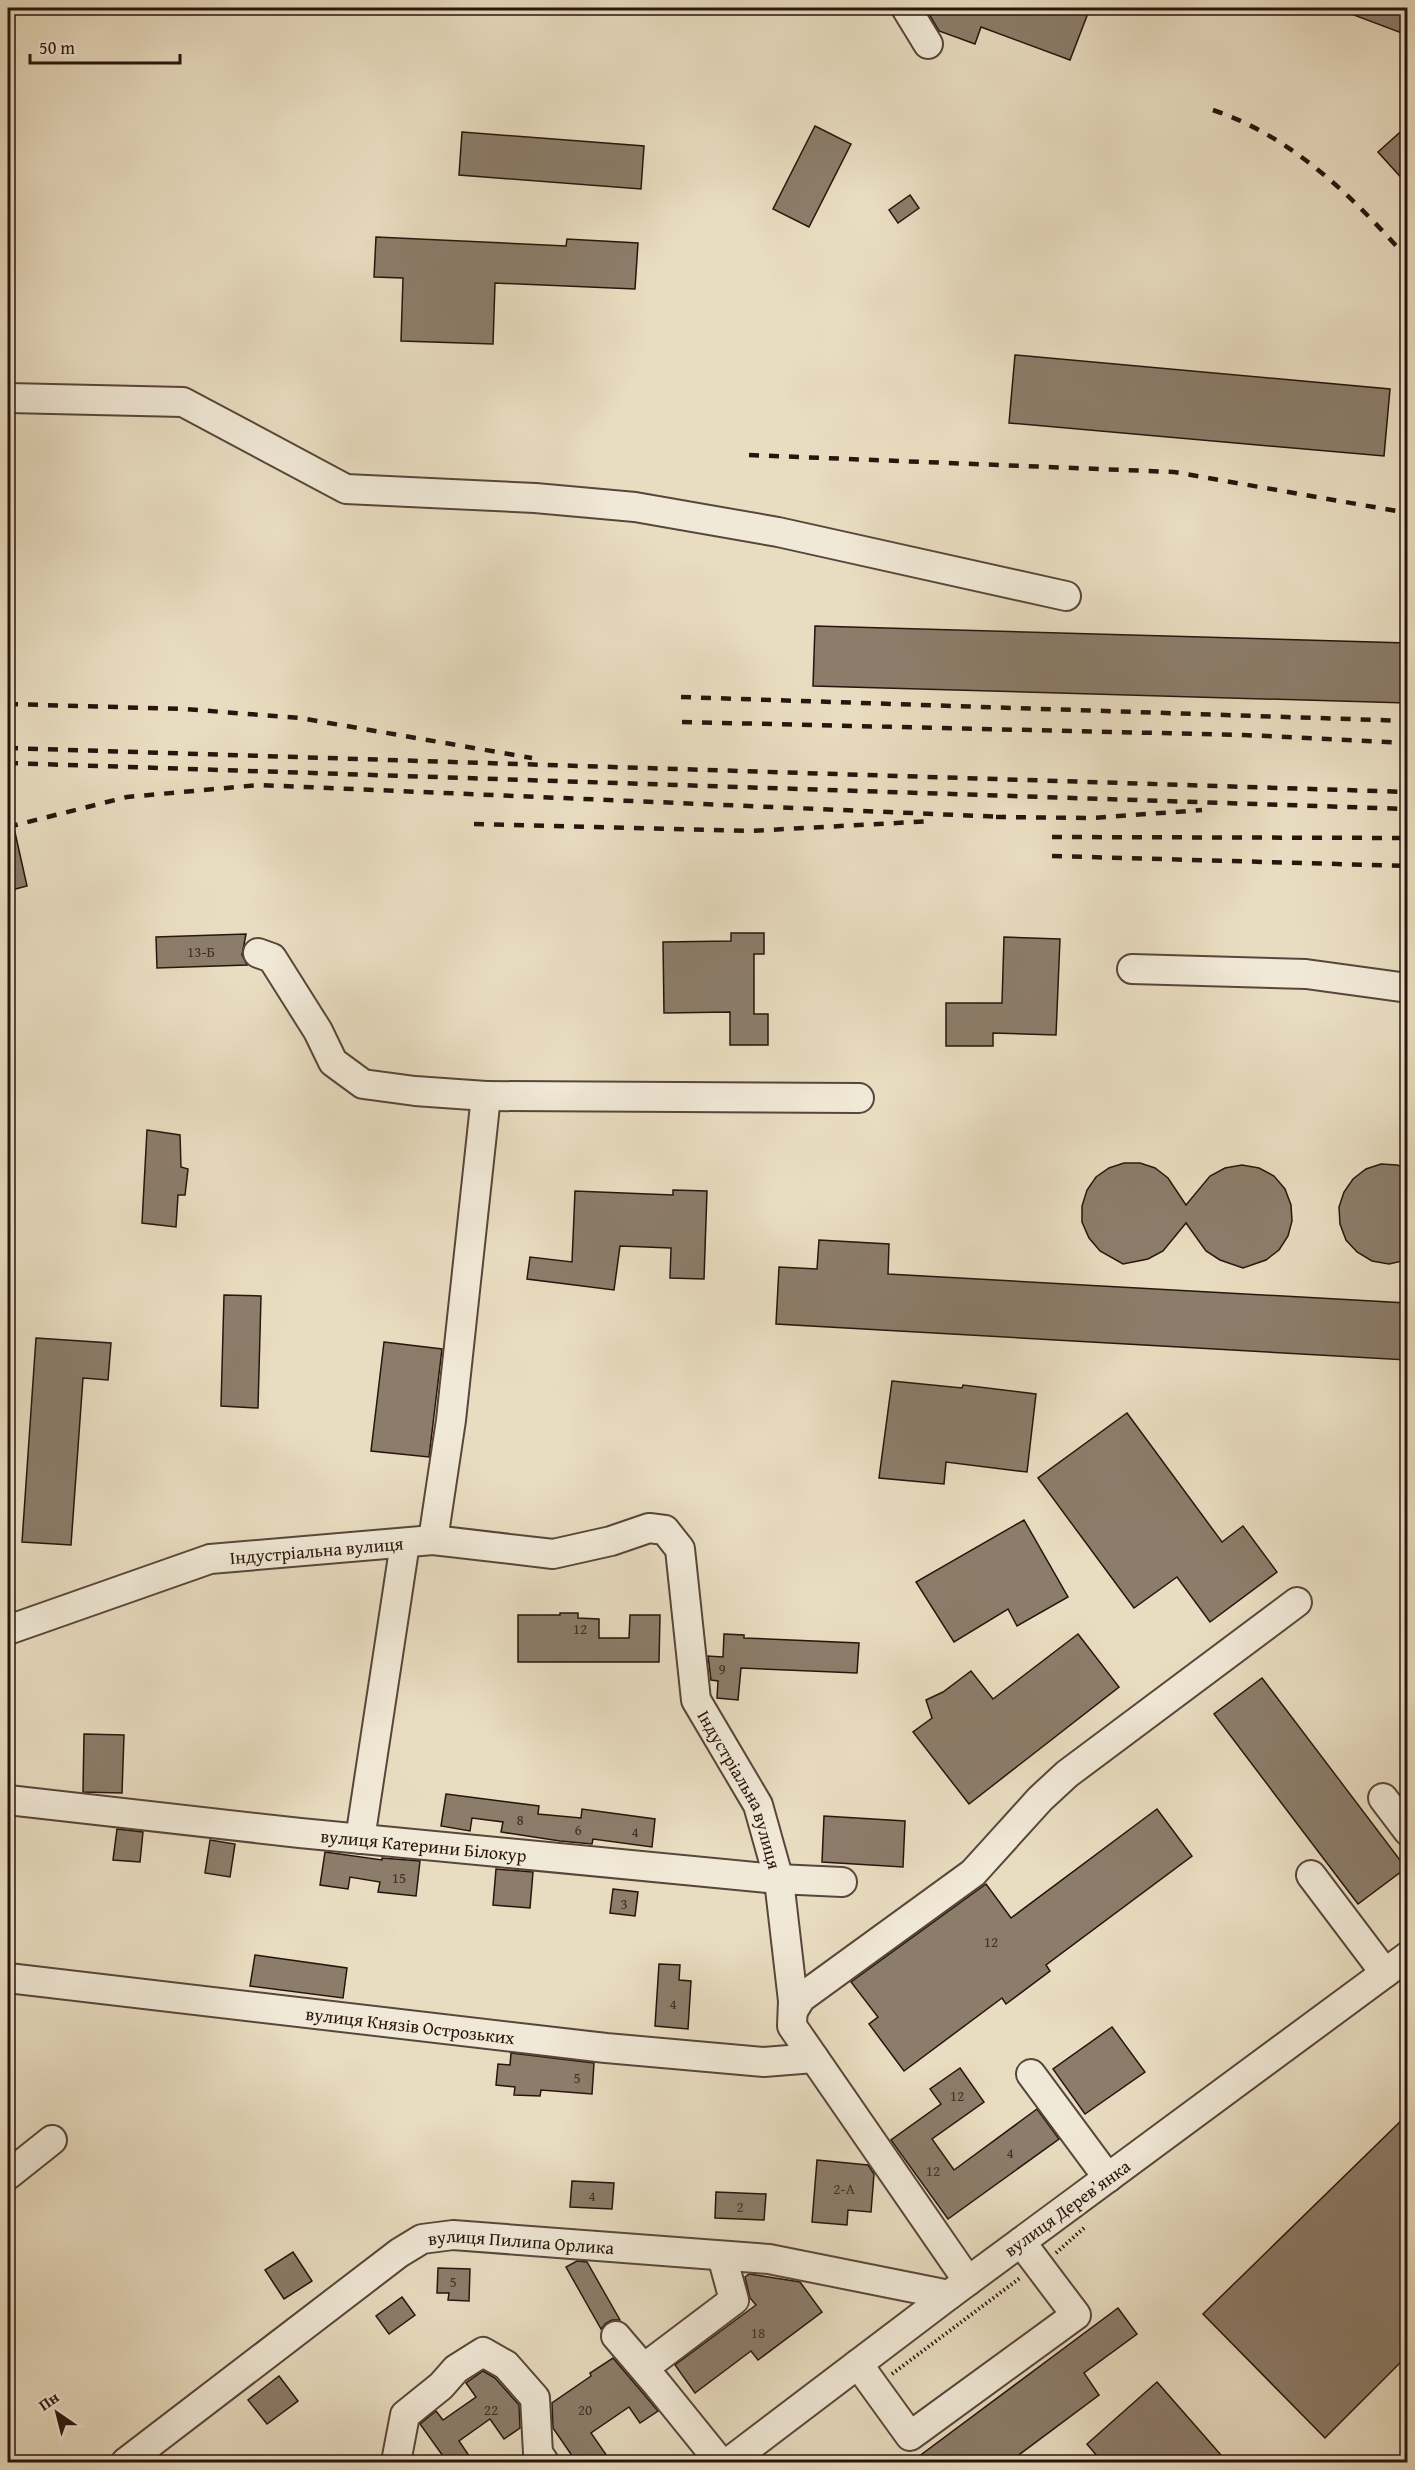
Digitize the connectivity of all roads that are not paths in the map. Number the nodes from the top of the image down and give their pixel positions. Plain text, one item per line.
1 (906, 8) edge
2 (928, 44) dead end
3 (8, 398) edge
4 (1066, 596) dead end
5 (258, 953) dead end
6 (1132, 969) dead end
7 (1407, 988) edge
8 (486, 1096) junction
9 (860, 1098) dead end
10 (433, 1540) junction
11 (405, 1543) junction
12 (1298, 1602) dead end
13 (8, 1630) edge
14 (1383, 1798) dead end
15 (8, 1800) edge
16 (1407, 1831) edge
17 (360, 1839) junction
18 (1311, 1875) dead end
19 (779, 1880) junction
20 (842, 1882) dead end
21 (1407, 1956) edge
22 (1385, 1973) junction
23 (8, 1978) edge
24 (793, 2011) junction
25 (814, 2058) junction
26 (1031, 2074) dead end
27 (52, 2140) dead end
28 (8, 2175) edge
29 (1108, 2178) junction
30 (1021, 2242) junction
31 (722, 2256) junction
32 (959, 2288) junction
33 (616, 2336) dead end
34 (644, 2368) junction
35 (866, 2375) junction
36 (126, 2463) edge
37 (396, 2463) edge
38 (544, 2463) edge
39 (720, 2463) edge
40 (729, 2463) edge

1 - 2 street
3 - 4 street
5 - 8 street
6 - 7 street
8 - 9 street
8 - 10 street
10 - 11 street, Індустріальна вулиця
10 - 19 street, Індустріальна вулиця
11 - 13 street, Індустріальна вулиця
11 - 17 street
12 - 24 street
14 - 16 street
15 - 17 street, вулиця Катерини Білокур
17 - 19 street, вулиця Катерини Білокур
18 - 22 street
19 - 20 street, вулиця Катерини Білокур
19 - 24 street, Індустріальна вулиця
21 - 22 street, вулиця Деревʼянка
22 - 29 street, вулиця Деревʼянка
23 - 25 street, вулиця Князів Острозьких
24 - 25 street, Індустріальна вулиця
25 - 32 street, Індустріальна вулиця
26 - 29 street
27 - 28 street
29 - 30 street, вулиця Деревʼянка
30 - 32 street, вулиця Деревʼянка
30 - 35 street
31 - 32 street, вулиця Пилипа Орлика
31 - 34 street
31 - 36 street, вулиця Пилипа Орлика
32 - 35 street, вулиця Деревʼянка
33 - 34 street
34 - 39 street
35 - 40 street, вулиця Деревʼянка
37 - 38 street

